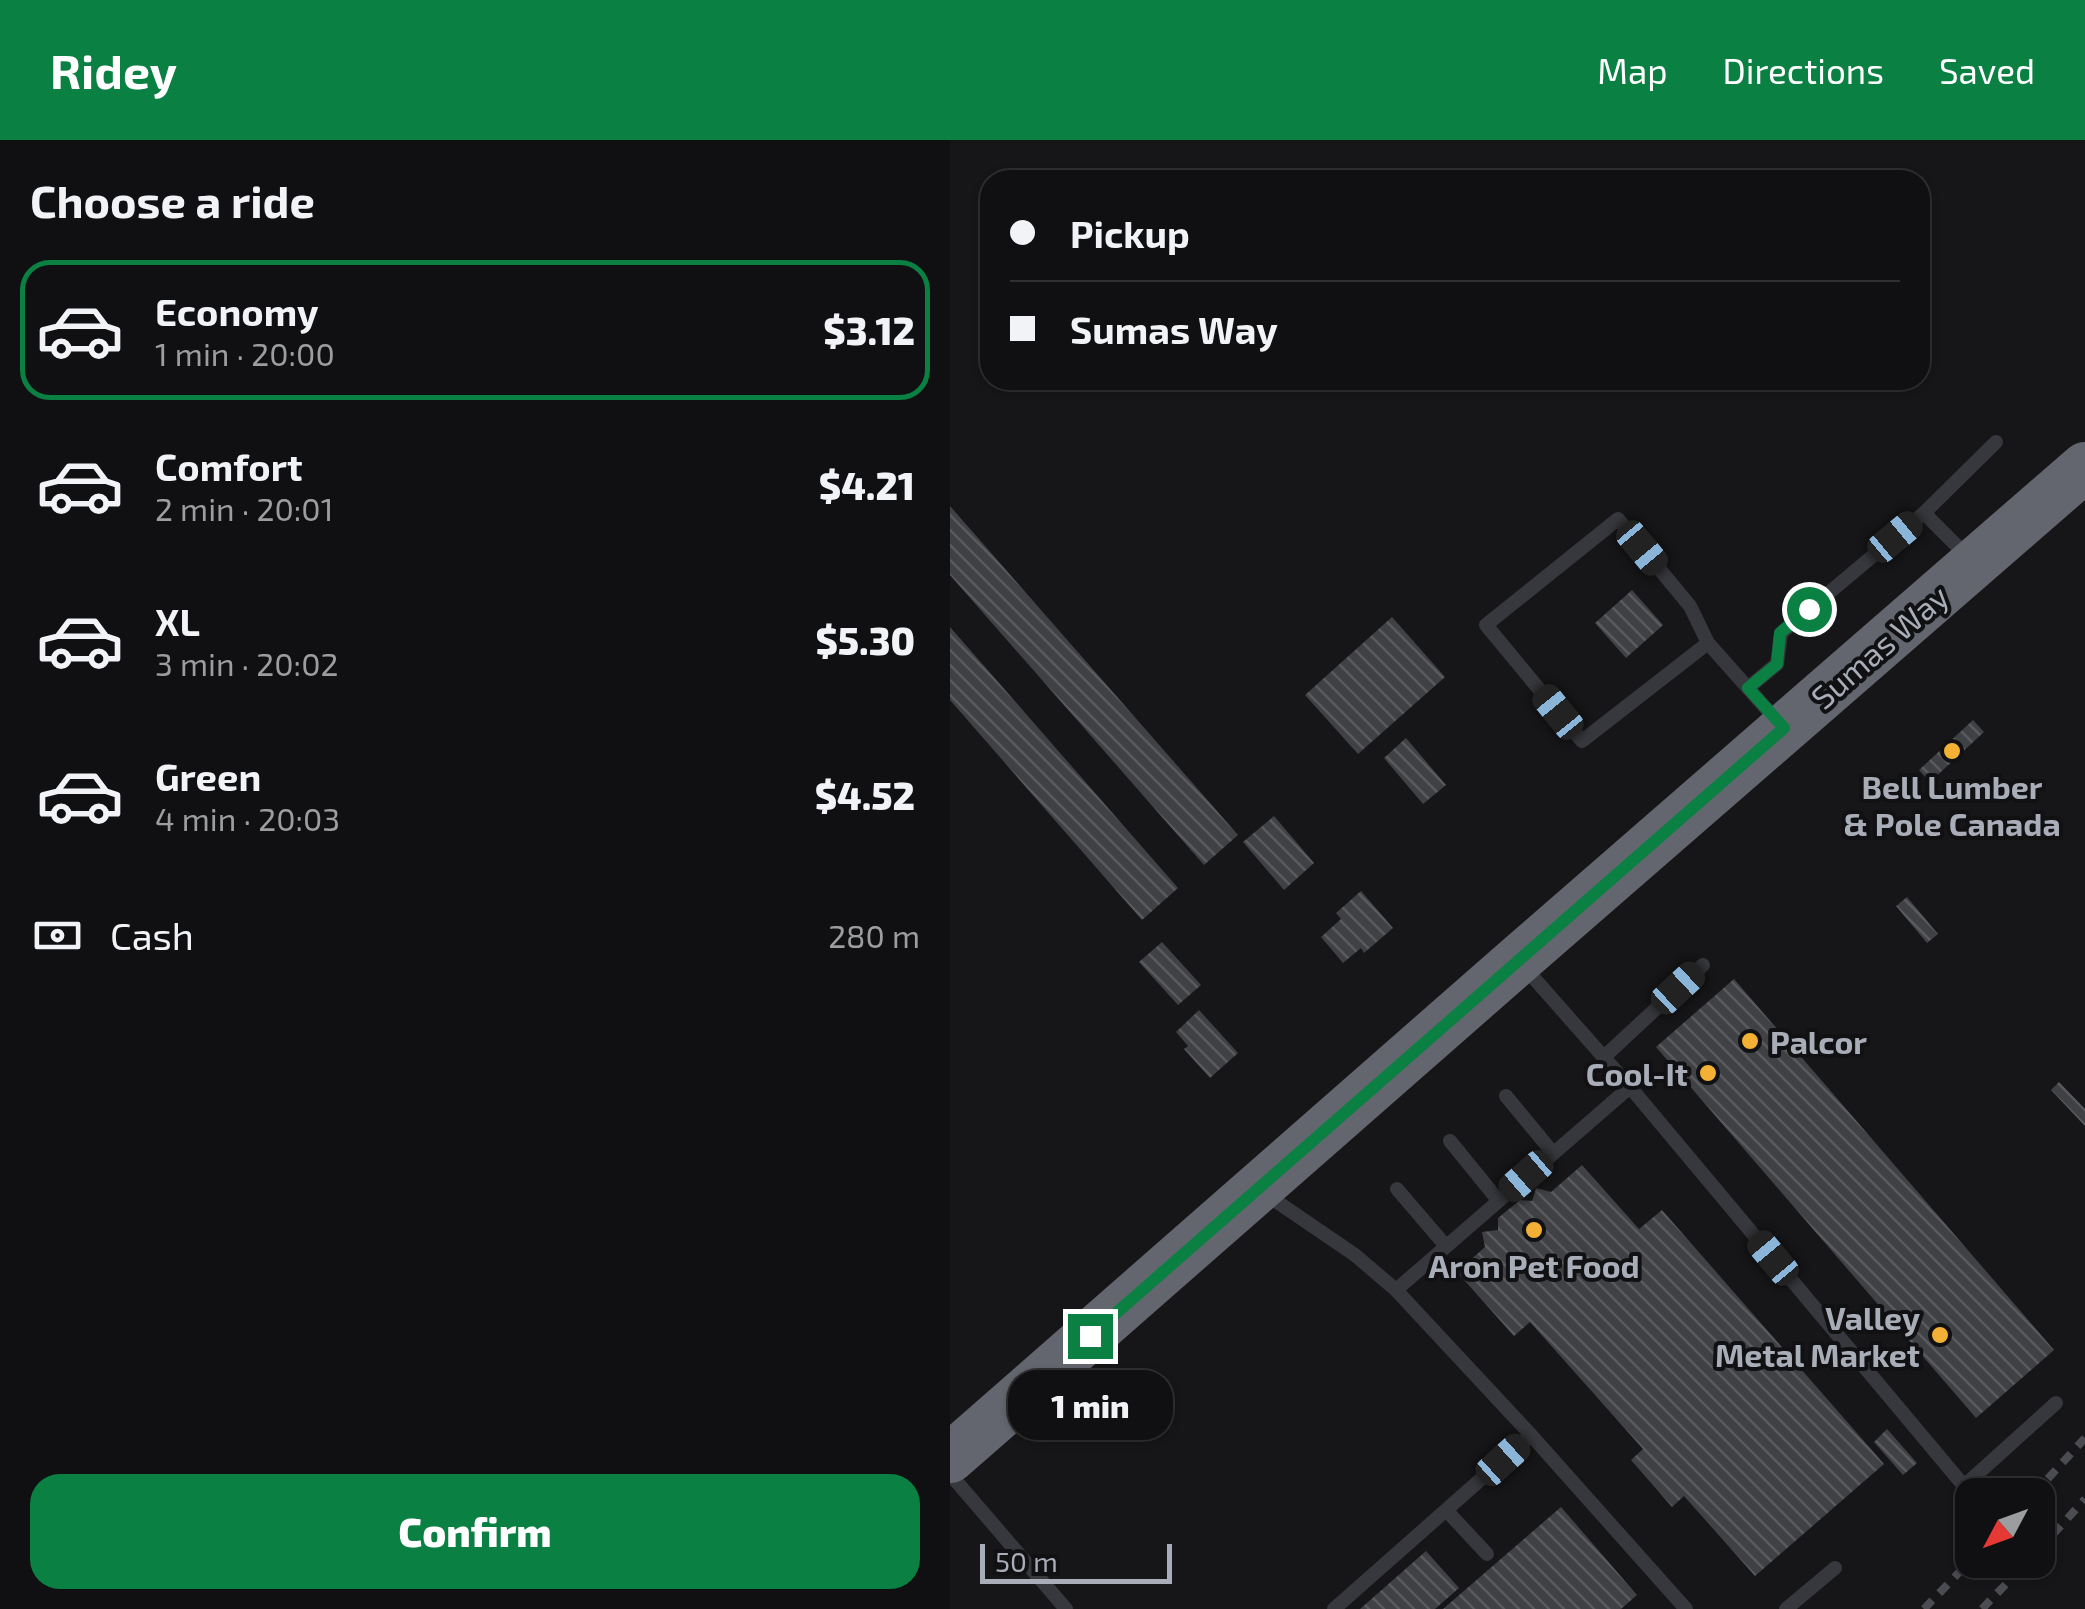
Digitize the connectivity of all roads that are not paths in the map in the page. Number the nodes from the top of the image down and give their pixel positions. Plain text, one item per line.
1 (1996, 442) dead end
2 (2085, 467) edge
3 (1924, 513) junction
4 (1974, 563) junction
5 (1708, 643) junction
6 (1748, 688) junction
7 (1784, 728) junction
8 (1518, 960) junction
9 (1703, 964) dead end
10 (1604, 1057) junction
11 (1630, 1086) junction
12 (1506, 1096) dead end
13 (1450, 1141) dead end
14 (1553, 1153) junction
15 (1257, 1189) junction
16 (1397, 1189) dead end
17 (1498, 1200) junction
18 (1446, 1245) junction
19 (1396, 1290) junction
20 (2056, 1402) dead end
21 (1531, 1436) junction
22 (950, 1458) edge
23 (950, 1474) edge
24 (1446, 1510) junction
25 (1487, 1554) dead end
26 (1836, 1568) dead end
27 (1066, 1609) edge
28 (1334, 1609) edge
29 (1686, 1609) edge
30 (1786, 1609) edge

1 - 3 lane
2 - 4 highway, Sumas Way
3 - 4 lane
3 - 6 lane
4 - 7 highway, Sumas Way
5 - 5 lane
5 - 6 lane
6 - 7 lane
7 - 8 highway, Sumas Way
8 - 10 lane
8 - 15 highway, Sumas Way
9 - 10 lane
10 - 11 lane
11 - 14 lane
11 - 20 lane
12 - 14 lane
13 - 17 lane
14 - 17 lane
15 - 19 lane
15 - 22 highway, Sumas Way
16 - 18 lane
17 - 18 lane
18 - 19 lane
19 - 21 lane
21 - 24 lane
21 - 29 lane
23 - 27 lane
24 - 25 lane
24 - 28 lane
26 - 30 lane

